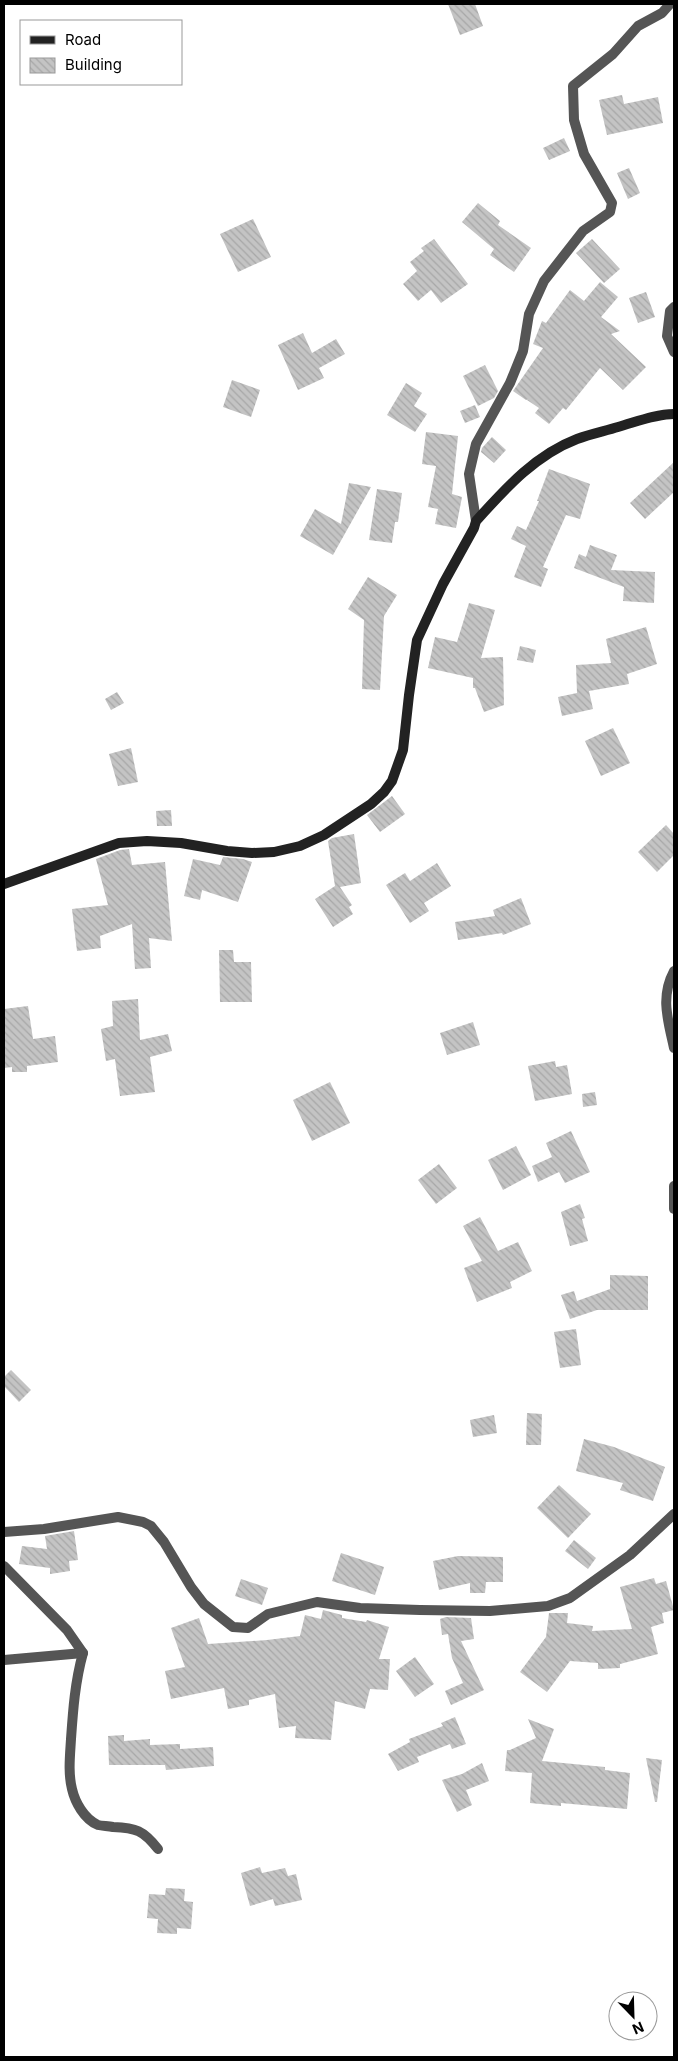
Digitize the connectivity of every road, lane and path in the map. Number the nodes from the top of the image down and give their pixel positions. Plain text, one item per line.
1 (670, 4) edge
2 (674, 307) edge
3 (674, 352) edge
4 (674, 414) edge
5 (476, 521) junction
6 (4, 884) edge
7 (674, 971) edge
8 (674, 1048) edge
9 (674, 1186) edge
10 (674, 1209) edge
11 (674, 1514) edge
12 (4, 1532) edge
13 (4, 1566) edge
14 (83, 1653) junction
15 (4, 1660) edge
16 (158, 1849) dead end

1 - 5 street
2 - 3 street
4 - 5 main road
5 - 6 main road
7 - 8 street
9 - 10 street
11 - 12 street
13 - 14 street
14 - 15 street
14 - 16 street

